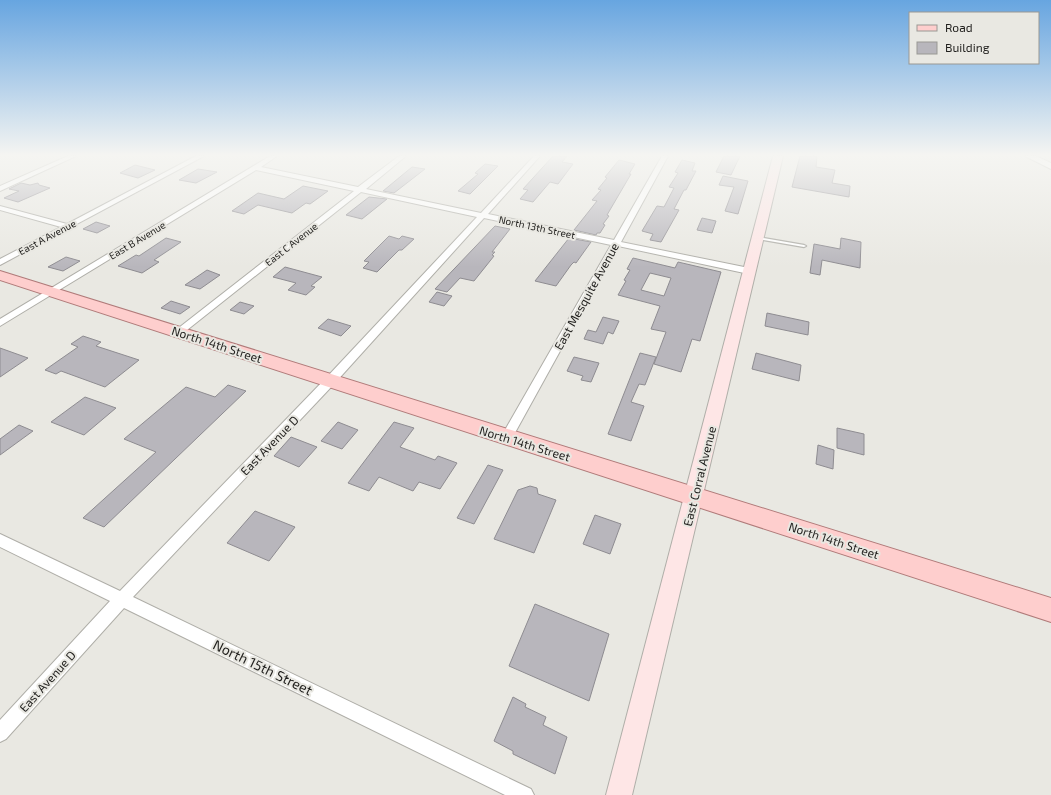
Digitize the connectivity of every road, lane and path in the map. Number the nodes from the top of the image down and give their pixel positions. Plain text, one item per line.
1 (130, 193) edge
2 (214, 193) edge
3 (354, 193) edge
4 (373, 193) edge
5 (503, 193) edge
6 (644, 193) edge
7 (769, 193) edge
8 (0, 208) edge
9 (482, 216) junction
10 (67, 226) junction
11 (758, 238) junction
12 (615, 243) junction
13 (804, 246) dead end
14 (0, 262) edge
15 (750, 271) junction
16 (0, 276) edge
17 (52, 292) junction
18 (0, 323) edge
19 (179, 332) junction
20 (330, 381) junction
21 (507, 437) junction
22 (694, 496) junction
23 (0, 540) edge
24 (122, 599) junction
25 (1051, 610) edge
26 (0, 733) edge
27 (525, 795) edge
28 (619, 795) edge

1 - 10 street, East A Avenue
2 - 17 street, East B Avenue
3 - 19 street, East C Avenue
4 - 9 street, North 13th Street
5 - 9 street, East Avenue D
6 - 12 street, East Mesquite Avenue
7 - 11 main road, East Corral Avenue
8 - 10 street
9 - 12 street, North 13th Street
9 - 20 street, East Avenue D
10 - 14 street, East A Avenue
11 - 13 lane
11 - 15 main road, East Corral Avenue
12 - 15 street, North 13th Street
12 - 21 street, East Mesquite Avenue
15 - 22 main road, East Corral Avenue
16 - 17 main road, North 14th Street
17 - 18 street, East B Avenue
17 - 19 main road, North 14th Street
19 - 20 main road, North 14th Street
20 - 21 main road, North 14th Street
20 - 24 street, East Avenue D
21 - 22 main road, North 14th Street
22 - 25 main road, North 14th Street
22 - 28 main road, East Corral Avenue
23 - 24 street, North 15th Street
24 - 26 street, East Avenue D
24 - 27 street, North 15th Street

